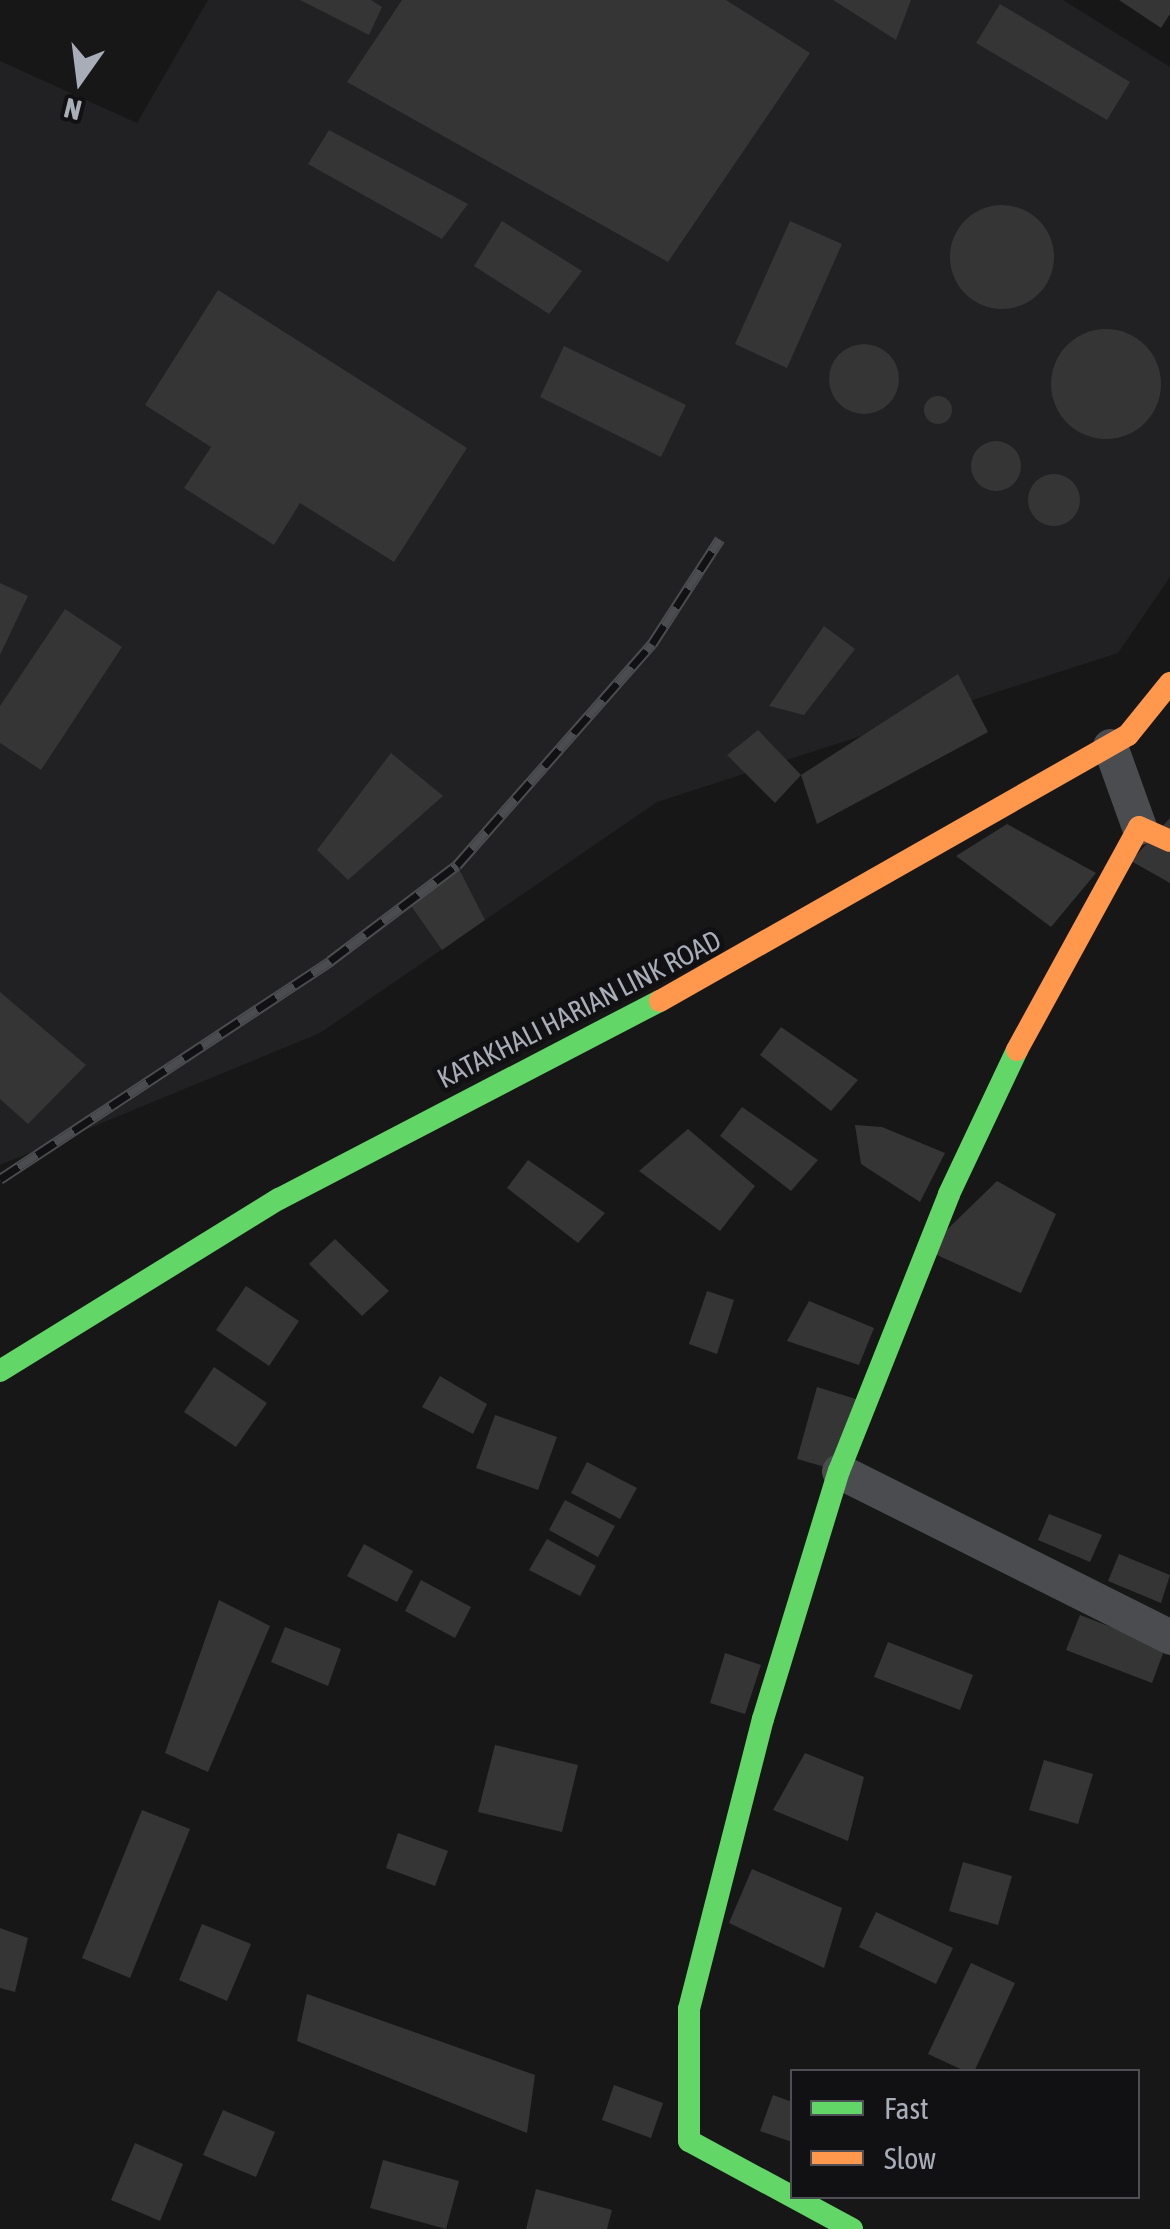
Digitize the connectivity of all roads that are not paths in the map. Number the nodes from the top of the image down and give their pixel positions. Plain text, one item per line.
1 (1170, 683) edge
2 (1110, 746) junction
3 (1155, 834) edge
4 (0, 1371) edge
5 (839, 1471) junction
6 (1170, 1637) edge
7 (790, 2195) edge
8 (797, 2199) edge
9 (852, 2229) edge

1 - 2 street, KATAKHALI HARIAN LINK ROAD
2 - 3 street
2 - 4 street, KATAKHALI HARIAN LINK ROAD
3 - 5 street
5 - 6 street
5 - 7 street
8 - 9 street

